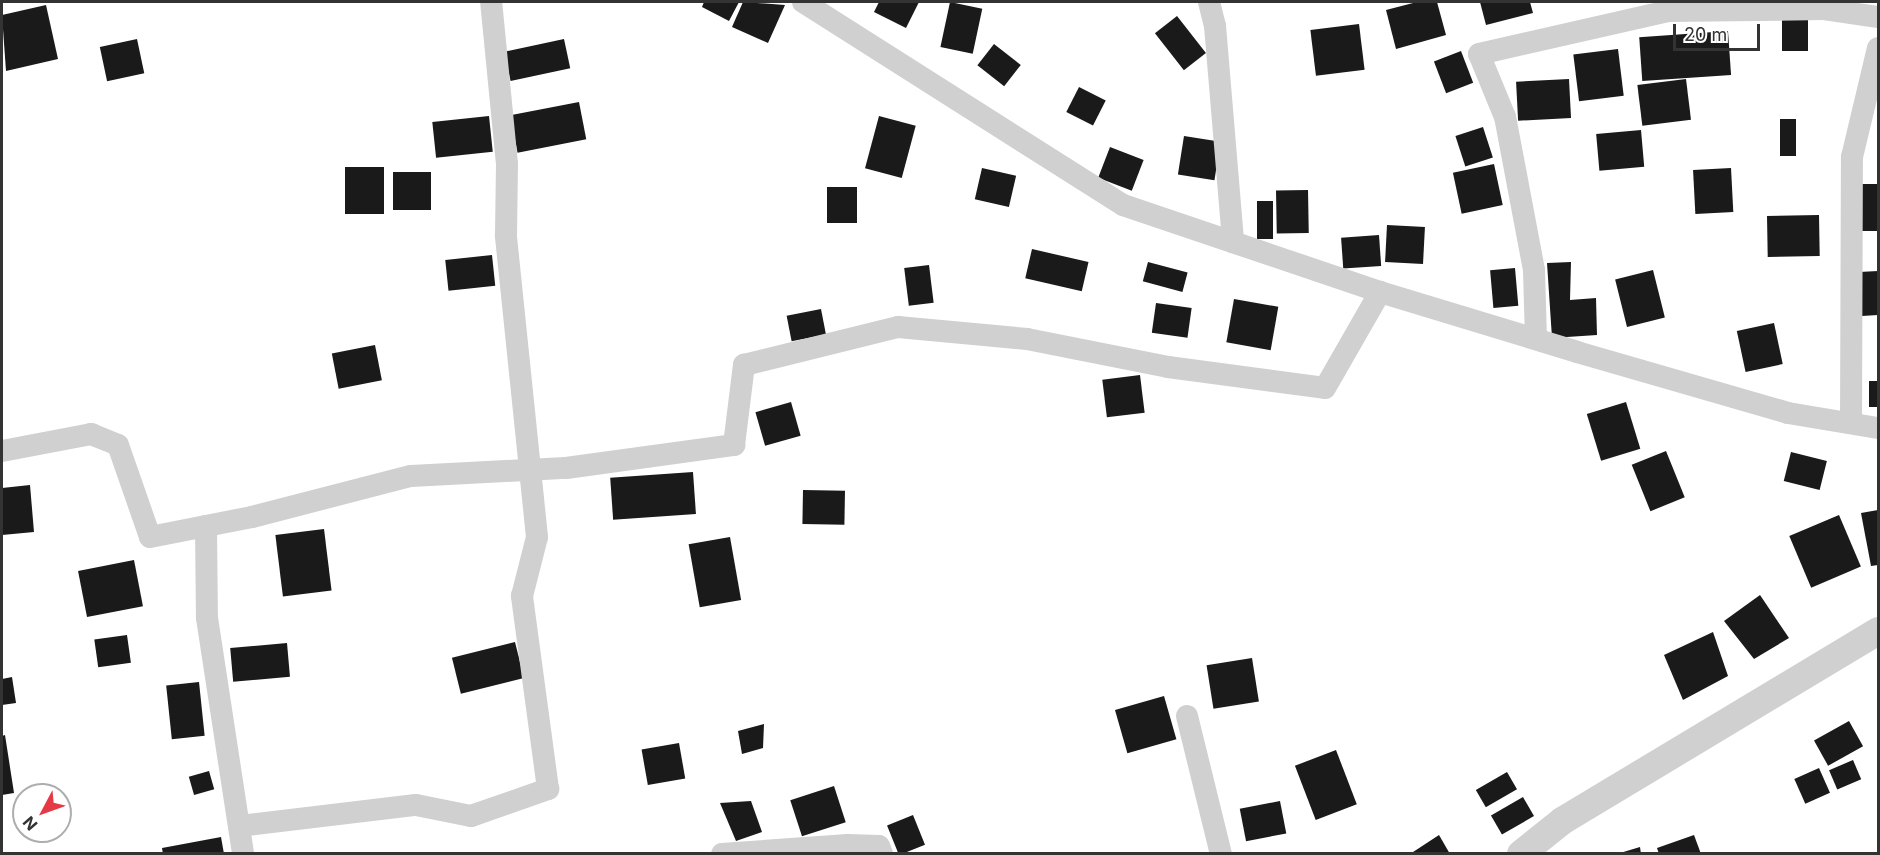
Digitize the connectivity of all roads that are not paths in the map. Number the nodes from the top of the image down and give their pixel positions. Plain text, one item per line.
1 (491, 2) edge
2 (803, 2) edge
3 (1209, 2) edge
4 (1878, 17) edge
5 (1878, 48) edge
6 (1233, 242) junction
7 (1380, 292) junction
8 (1536, 339) junction
9 (1851, 423) junction
10 (1878, 428) edge
11 (2, 451) edge
12 (532, 470) junction
13 (206, 526) junction
14 (1878, 631) edge
15 (1187, 716) dead end
16 (239, 826) junction
17 (243, 854) edge
18 (722, 854) edge
19 (882, 854) edge
20 (1221, 854) edge
21 (1521, 854) edge

1 - 12 street
2 - 6 street
3 - 6 street
4 - 8 street
5 - 9 street
6 - 7 street
7 - 8 street
7 - 12 street
8 - 9 street
9 - 10 street
11 - 13 street
12 - 13 street
12 - 16 street
13 - 16 street
14 - 21 street
15 - 20 street
16 - 17 street
18 - 19 street

